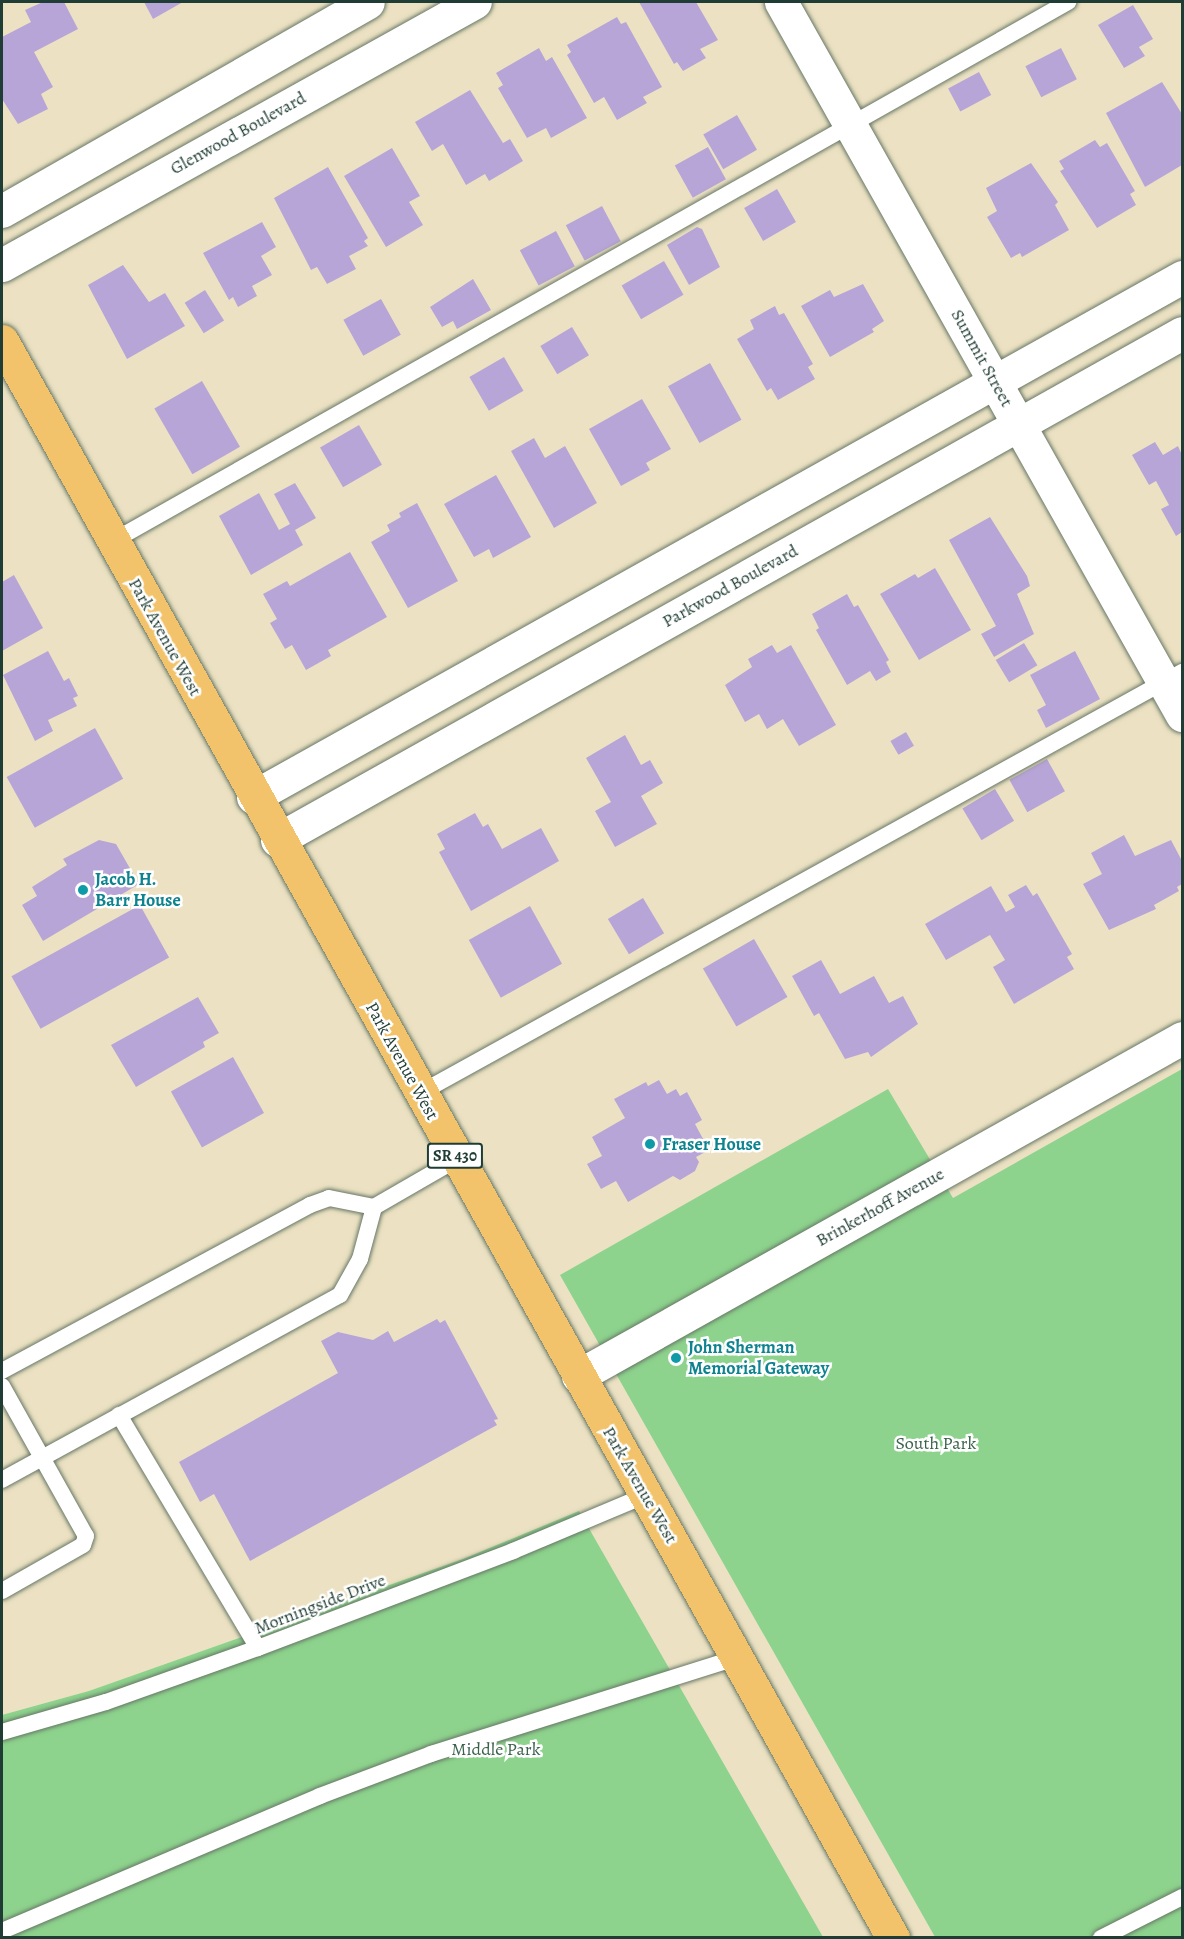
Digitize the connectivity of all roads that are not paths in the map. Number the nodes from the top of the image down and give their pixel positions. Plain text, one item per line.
1 (368, 2) edge
2 (475, 2) edge
3 (781, 2) edge
4 (1068, 2) edge
5 (850, 125) junction
6 (2, 211) edge
7 (2, 265) edge
8 (1182, 277) edge
9 (1182, 333) edge
10 (2, 341) edge
11 (10, 378) edge
12 (995, 382) junction
13 (1019, 424) junction
14 (113, 541) junction
15 (1173, 677) edge
16 (1182, 715) edge
17 (253, 797) junction
18 (278, 840) junction
19 (1182, 1038) edge
20 (420, 1093) junction
21 (457, 1159) junction
22 (374, 1207) junction
23 (2, 1371) edge
24 (578, 1376) junction
25 (2, 1386) edge
26 (119, 1415) junction
27 (41, 1457) junction
28 (2, 1480) edge
29 (646, 1495) junction
30 (2, 1591) edge
31 (258, 1648) junction
32 (738, 1657) junction
33 (2, 1732) edge
34 (1182, 1897) edge
35 (2, 1931) edge
36 (893, 1938) edge
37 (1101, 1938) edge

1 - 6 street
2 - 7 street, Glenwood Boulevard
3 - 5 street, Summit Street
4 - 5 lane
5 - 12 street, Summit Street
5 - 14 lane
8 - 12 street
9 - 13 street, Parkwood Boulevard
10 - 11 main road, Park Avenue West / SR 430
11 - 14 main road, Park Avenue West / SR 430
12 - 13 street, Summit Street
12 - 17 street
13 - 15 street, Summit Street
13 - 18 street, Parkwood Boulevard
14 - 17 main road, Park Avenue West / SR 430
15 - 16 street, Summit Street
15 - 20 lane
17 - 18 main road, Park Avenue West / SR 430
18 - 20 main road, Park Avenue West / SR 430
19 - 24 street, Brinkerhoff Avenue
20 - 21 main road, Park Avenue West / SR 430
21 - 22 lane
21 - 24 main road, Park Avenue West / SR 430
22 - 23 lane
22 - 26 lane
24 - 29 main road, Park Avenue West / SR 430
25 - 27 lane
26 - 27 lane
26 - 31 lane
27 - 28 lane
27 - 30 lane
29 - 31 lane, Morningside Drive
29 - 32 main road, Park Avenue West / SR 430
31 - 33 lane, Morningside Drive
32 - 35 lane
32 - 36 main road, Park Avenue West / SR 430
34 - 37 lane

